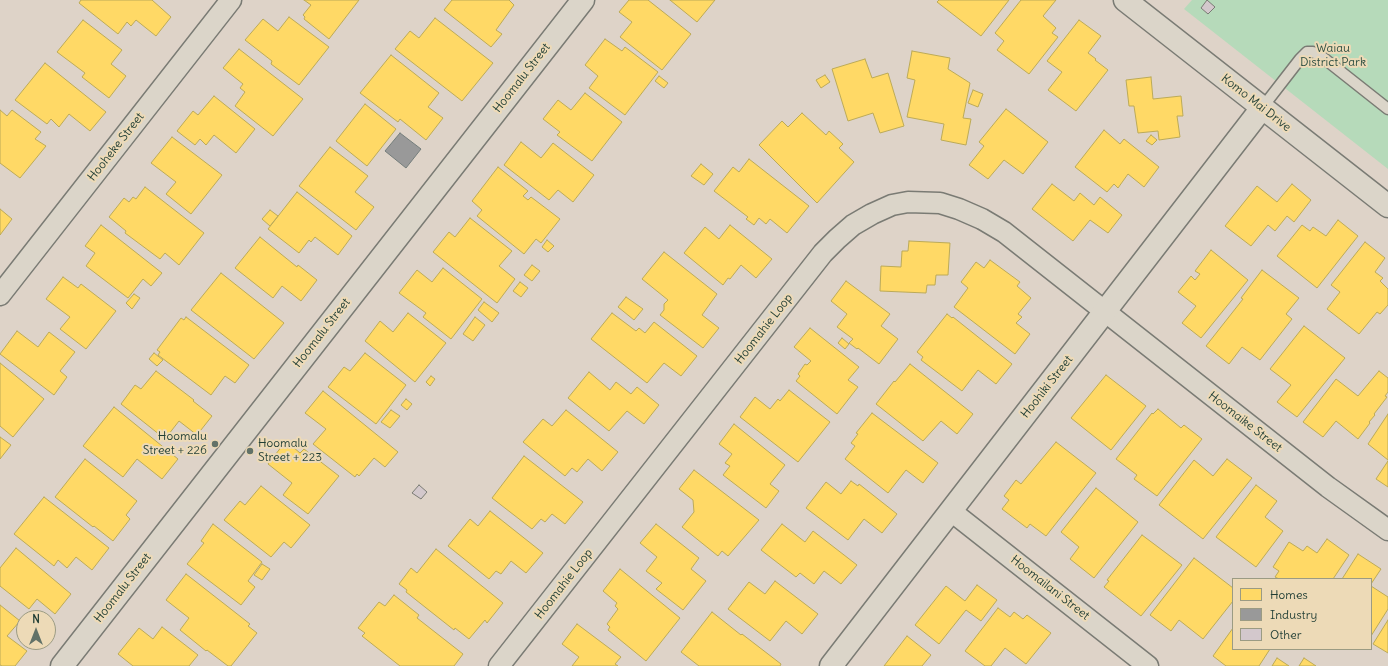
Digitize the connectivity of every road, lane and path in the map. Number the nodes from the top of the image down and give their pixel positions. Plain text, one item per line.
1 (231, 0) edge
2 (583, 0) edge
3 (1125, 0) edge
4 (1262, 108) junction
5 (1388, 109) edge
6 (1388, 206) edge
7 (0, 295) edge
8 (1105, 312) junction
9 (951, 511) junction
10 (1388, 530) edge
11 (62, 666) edge
12 (499, 666) edge
13 (831, 666) edge
14 (1148, 666) edge

1 - 7 street, Hooheke Street
2 - 11 street, Hoomalu Street
3 - 4 street, Komo Mai Drive
4 - 5 lane
4 - 6 street, Komo Mai Drive
4 - 8 street, Hoohiki Street
8 - 9 street, Hoohiki Street
8 - 10 street, Hoomaike Street
8 - 12 street, Hoomahie Loop
9 - 13 street, Hoohiki Street
9 - 14 street, Hoomailani Street

